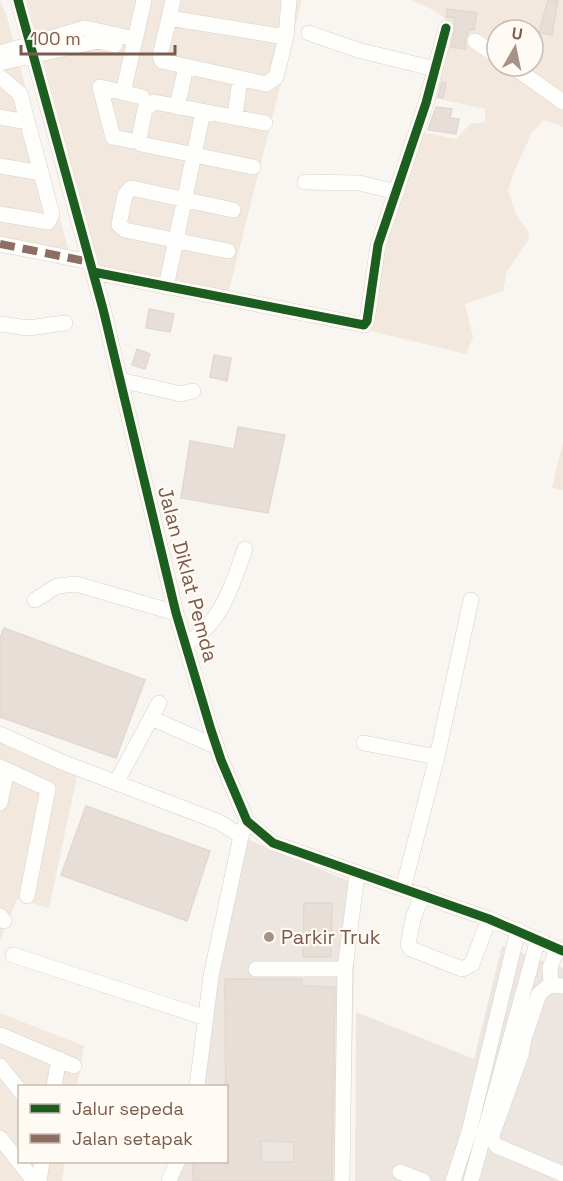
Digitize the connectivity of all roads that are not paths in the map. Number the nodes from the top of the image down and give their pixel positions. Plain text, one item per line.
1 (18, 0) edge
2 (144, 0) edge
3 (173, 0) edge
4 (289, 0) edge
5 (169, 18) junction
6 (446, 28) dead end
7 (309, 33) dead end
8 (286, 37) junction
9 (475, 41) dead end
10 (30, 42) junction
11 (134, 44) junction
12 (485, 48) edge
13 (0, 53) edge
14 (35, 57) junction
15 (0, 63) edge
16 (186, 67) junction
17 (435, 69) junction
18 (0, 77) edge
19 (240, 78) junction
20 (529, 78) edge
21 (123, 93) junction
22 (142, 97) dead end
23 (563, 102) edge
24 (177, 107) junction
25 (203, 112) junction
26 (0, 117) edge
27 (235, 117) junction
28 (27, 122) junction
29 (266, 123) dead end
30 (132, 141) dead end
31 (194, 153) junction
32 (0, 166) edge
33 (253, 167) dead end
34 (41, 172) junction
35 (305, 182) dead end
36 (397, 192) junction
37 (185, 200) junction
38 (233, 210) dead end
39 (0, 214) edge
40 (176, 241) junction
41 (0, 244) edge
42 (228, 251) dead end
43 (92, 267) junction
44 (166, 284) junction
45 (65, 323) dead end
46 (0, 324) edge
47 (120, 380) junction
48 (193, 391) dead end
49 (245, 549) dead end
50 (35, 600) dead end
51 (471, 600) dead end
52 (176, 613) junction
53 (187, 642) junction
54 (159, 703) dead end
55 (151, 718) junction
56 (0, 734) edge
57 (364, 743) dead end
58 (217, 747) junction
59 (437, 758) junction
60 (3, 768) edge
61 (116, 783) junction
62 (0, 803) edge
63 (247, 821) junction
64 (241, 836) junction
65 (357, 874) junction
66 (403, 889) junction
67 (423, 895) junction
68 (27, 896) dead end
69 (489, 919) junction
70 (518, 930) junction
71 (538, 939) junction
72 (560, 949) edge
73 (12, 955) dead end
74 (256, 969) dead end
75 (345, 969) junction
76 (557, 985) edge
77 (206, 1018) junction
78 (0, 1035) edge
79 (58, 1059) junction
80 (0, 1066) edge
81 (75, 1066) dead end
82 (54, 1085) edge
83 (197, 1085) edge
84 (18, 1088) edge
85 (0, 1138) edge
86 (18, 1161) edge
87 (20, 1163) edge
88 (42, 1163) edge
89 (176, 1163) edge
90 (400, 1172) dead end
91 (563, 1174) edge
92 (34, 1181) edge
93 (39, 1181) edge
94 (169, 1181) edge
95 (342, 1181) edge
96 (423, 1181) edge
97 (453, 1181) edge
98 (471, 1181) edge

1 - 10 street, Jalan Diklat Pemda
2 - 11 street
3 - 5 street
4 - 8 street
5 - 8 street
5 - 16 street
6 - 17 street
7 - 17 street
8 - 19 street
9 - 12 street
10 - 11 street
10 - 13 street
10 - 14 street, Jalan Diklat Pemda
11 - 14 street
11 - 21 street
14 - 15 street
14 - 43 street, Jalan Diklat Pemda
16 - 19 street
16 - 24 street
17 - 36 street
18 - 28 street
19 - 27 street
20 - 23 street
21 - 22 street
21 - 30 street
24 - 25 street
24 - 31 street
25 - 27 street
25 - 31 street
26 - 28 street
27 - 29 street
28 - 34 street
31 - 33 street
31 - 37 street
32 - 34 street
34 - 39 street
35 - 36 street
36 - 44 street
37 - 38 street
37 - 40 street
37 - 40 street
40 - 42 street
40 - 44 street
41 - 43 street
43 - 44 street
43 - 47 street, Jalan Diklat Pemda
45 - 46 street
47 - 48 street
47 - 52 street, Jalan Diklat Pemda
49 - 53 street
50 - 52 street
51 - 59 street
52 - 53 street, Jalan Diklat Pemda
53 - 58 street, Jalan Diklat Pemda
54 - 55 street
55 - 58 street
55 - 61 street
56 - 61 street
57 - 59 street
58 - 63 street, Jalan Diklat Pemda
59 - 66 street
60 - 62 street
60 - 68 street
61 - 64 street
63 - 64 street
63 - 65 street, Jalan Diklat Pemda
64 - 77 street
65 - 66 street, Jalan Diklat Pemda
65 - 75 street
66 - 67 street, Jalan Diklat Pemda
67 - 69 street, Jalan Diklat Pemda
67 - 69 street
69 - 70 street, Jalan Diklat Pemda
70 - 71 street, Jalan Diklat Pemda
70 - 97 street
71 - 72 street, Jalan Diklat Pemda
71 - 98 street
72 - 76 street
73 - 77 street
74 - 75 street
75 - 95 street
76 - 91 street
77 - 83 street
78 - 79 street
79 - 81 street
79 - 82 street
80 - 84 street
85 - 86 street
87 - 92 street
88 - 93 street
89 - 94 street
90 - 96 street

